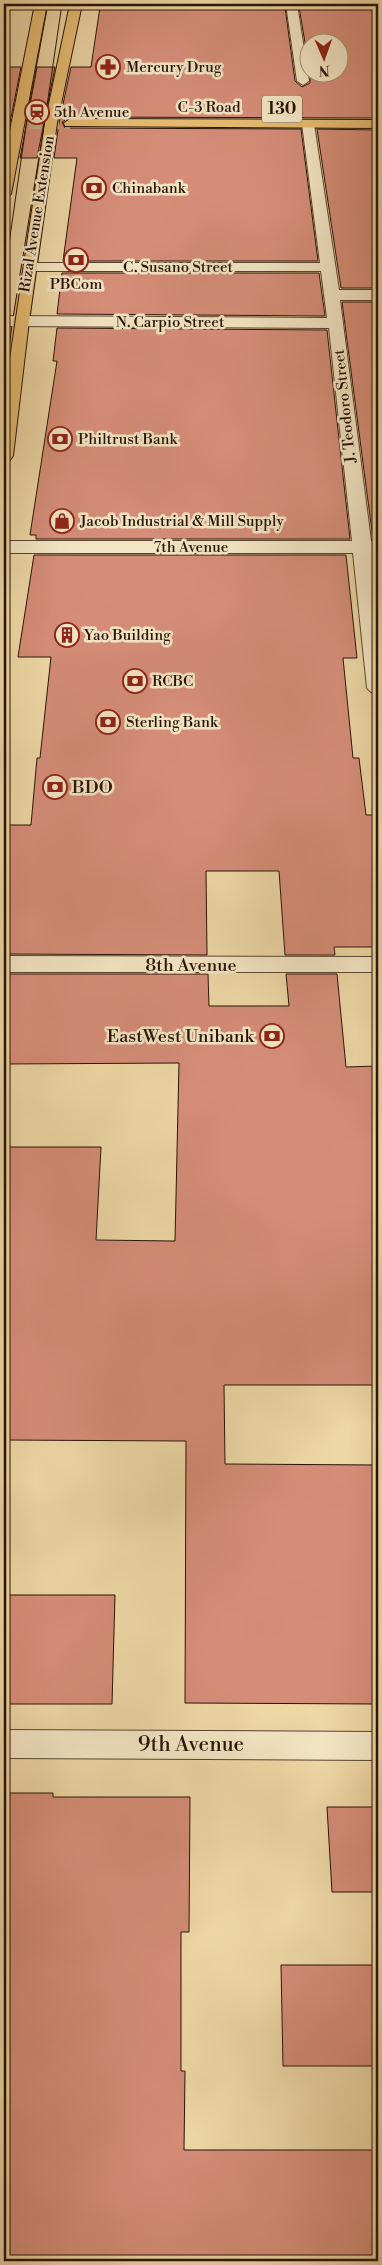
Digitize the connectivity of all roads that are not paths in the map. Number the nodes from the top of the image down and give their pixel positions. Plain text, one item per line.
1 (40, 4) edge
2 (76, 4) edge
3 (291, 4) edge
4 (300, 53) edge
5 (70, 123) tunnel mouth
6 (308, 124) junction
7 (378, 124) edge
8 (4, 194) edge
9 (29, 267) junction
10 (327, 267) junction
11 (332, 295) junction
12 (378, 295) edge
13 (4, 321) edge
14 (21, 321) junction
15 (336, 323) junction
16 (4, 456) edge
17 (4, 547) edge
18 (369, 547) edge
19 (378, 688) edge
20 (4, 964) edge
21 (378, 965) edge
22 (4, 1744) edge
23 (378, 1746) edge

1 - 8 main road, Rizal Avenue Extension
2 - 9 main road, Rizal Avenue Extension
3 - 4 street
5 - 6 main road, C-3 Road / 130
6 - 7 main road, C-3 Road / 130
6 - 10 street, J. Teodoro Street
9 - 10 street, C. Susano Street
9 - 14 main road, Rizal Avenue Extension
10 - 11 street, J. Teodoro Street
11 - 12 street
11 - 15 street, J. Teodoro Street
13 - 14 street, N. Carpio Street
14 - 15 street, N. Carpio Street
14 - 16 main road, Rizal Avenue Extension
15 - 18 street, J. Teodoro Street
17 - 18 street, 7th Avenue
18 - 19 street, J. Teodoro Street
20 - 21 street, 8th Avenue
22 - 23 street, 9th Avenue

